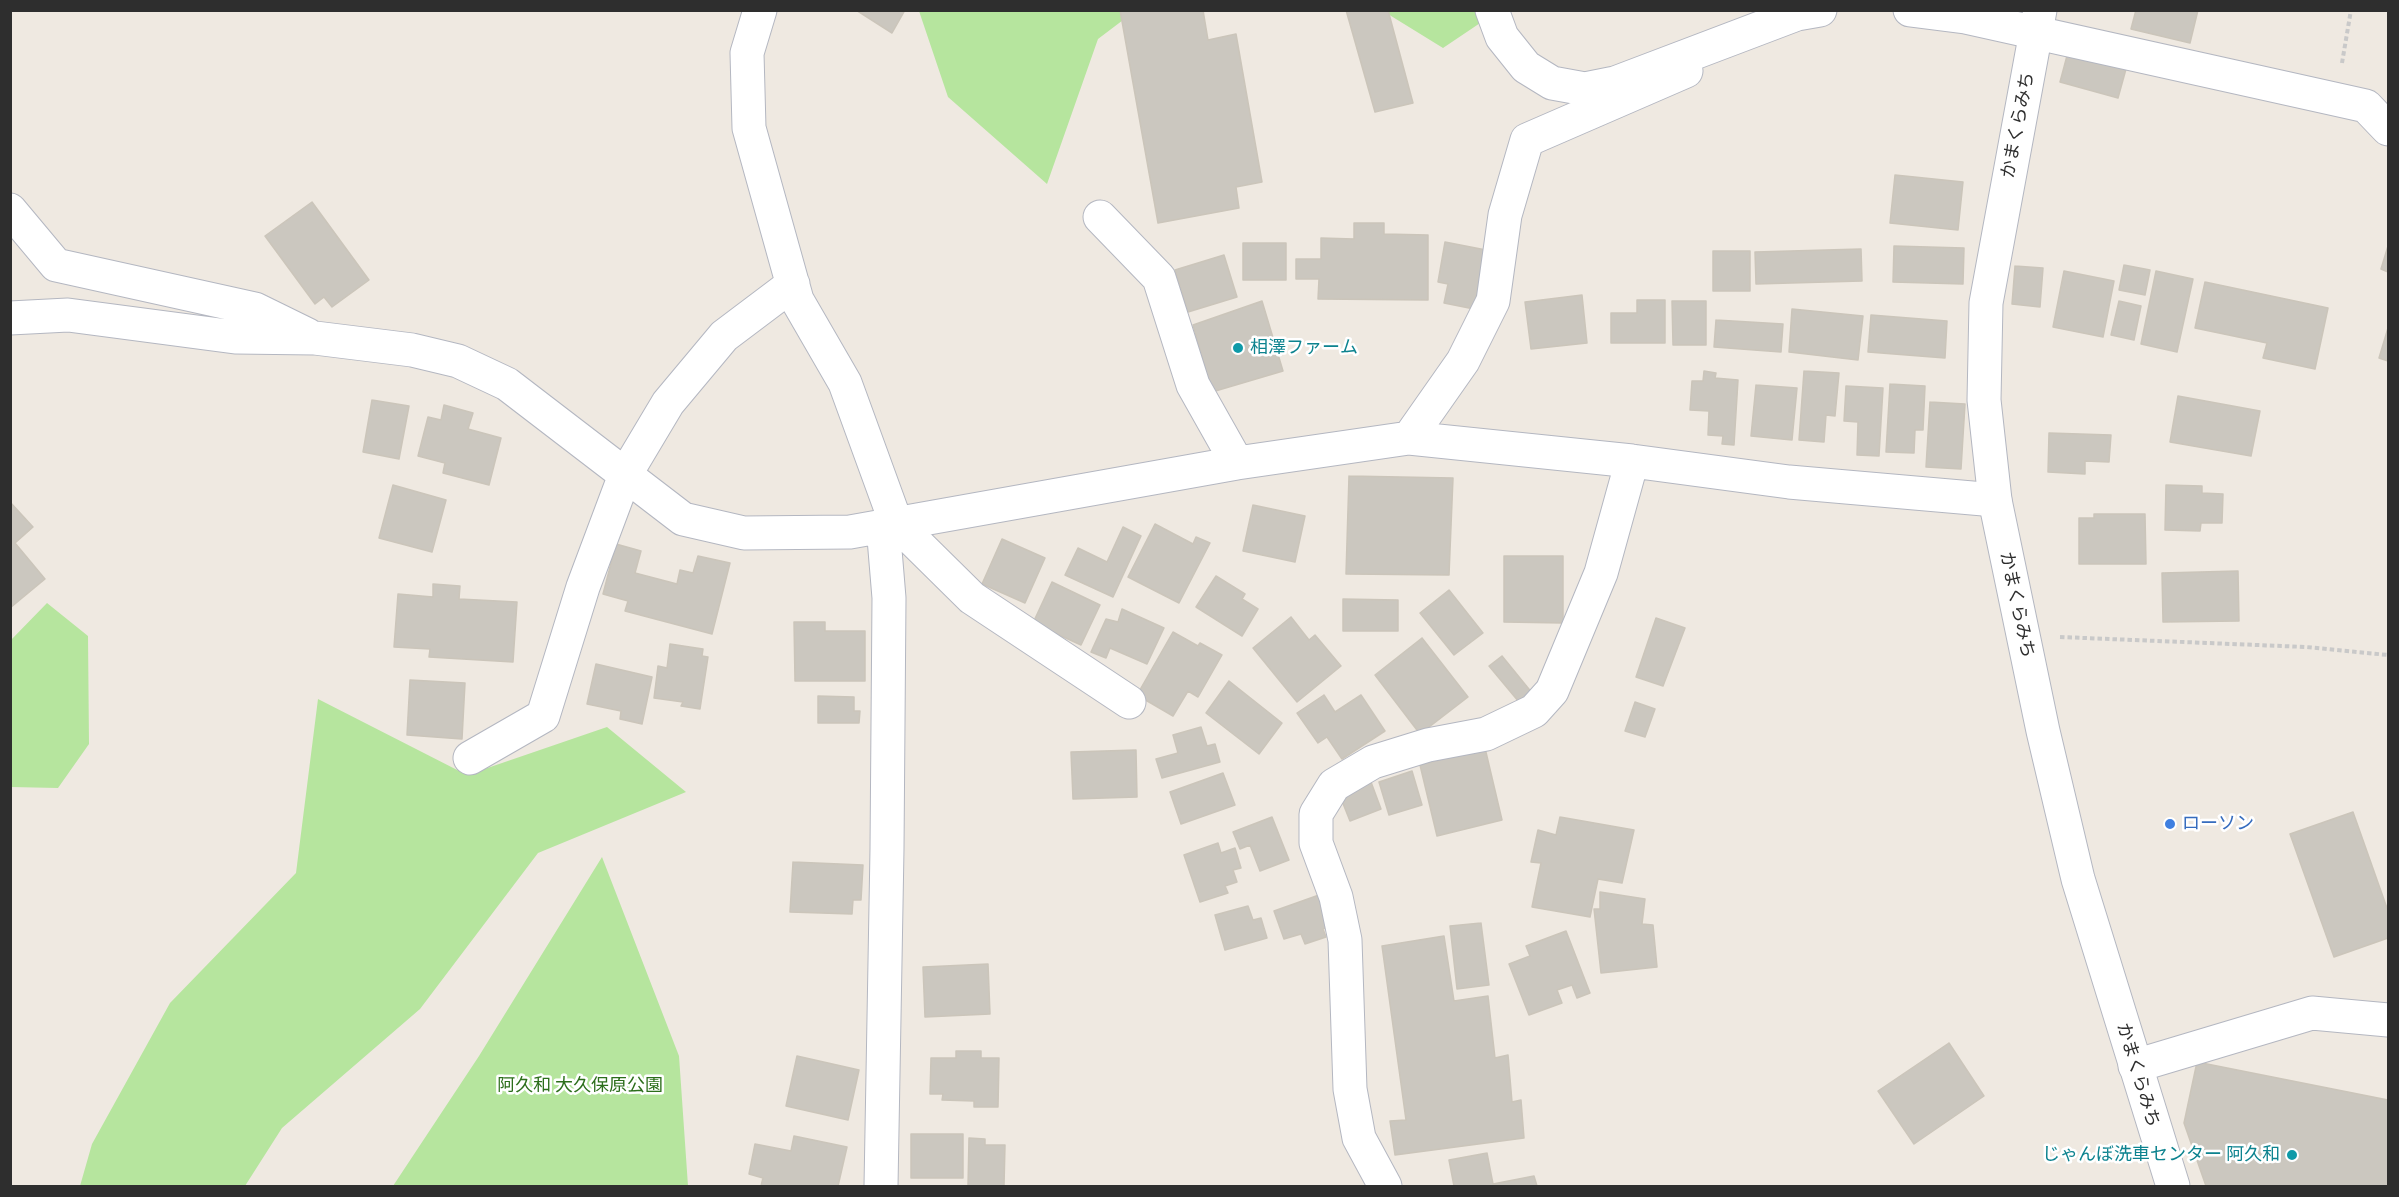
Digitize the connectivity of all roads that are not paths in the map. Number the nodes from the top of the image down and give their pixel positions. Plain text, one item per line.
1 (760, 10) edge
2 (1492, 10) edge
3 (1820, 10) edge
4 (1910, 10) edge
5 (2038, 22) edge
6 (1681, 58) junction
7 (2388, 129) edge
8 (10, 210) edge
9 (1100, 217) dead end
10 (793, 284) junction
11 (10, 318) edge
12 (315, 338) junction
13 (1409, 438) junction
14 (1632, 461) junction
15 (1237, 463) junction
16 (625, 475) junction
17 (1995, 500) junction
18 (889, 525) junction
19 (1129, 702) dead end
20 (470, 758) dead end
21 (2388, 1020) edge
22 (2135, 1066) junction
23 (881, 1186) edge
24 (1385, 1186) edge
25 (2173, 1186) edge

1 - 10 street
2 - 6 street
3 - 6 street
4 - 5 street
5 - 7 street
5 - 17 street, かまくらみち
6 - 13 street
8 - 12 street
9 - 15 street
10 - 16 street
10 - 18 street
11 - 12 street
12 - 16 street
13 - 14 street
13 - 15 street
14 - 17 street
14 - 24 street
15 - 18 street
16 - 18 street
16 - 20 street
17 - 22 street, かまくらみち
18 - 19 street
18 - 23 street
21 - 22 street
22 - 25 street, かまくらみち

